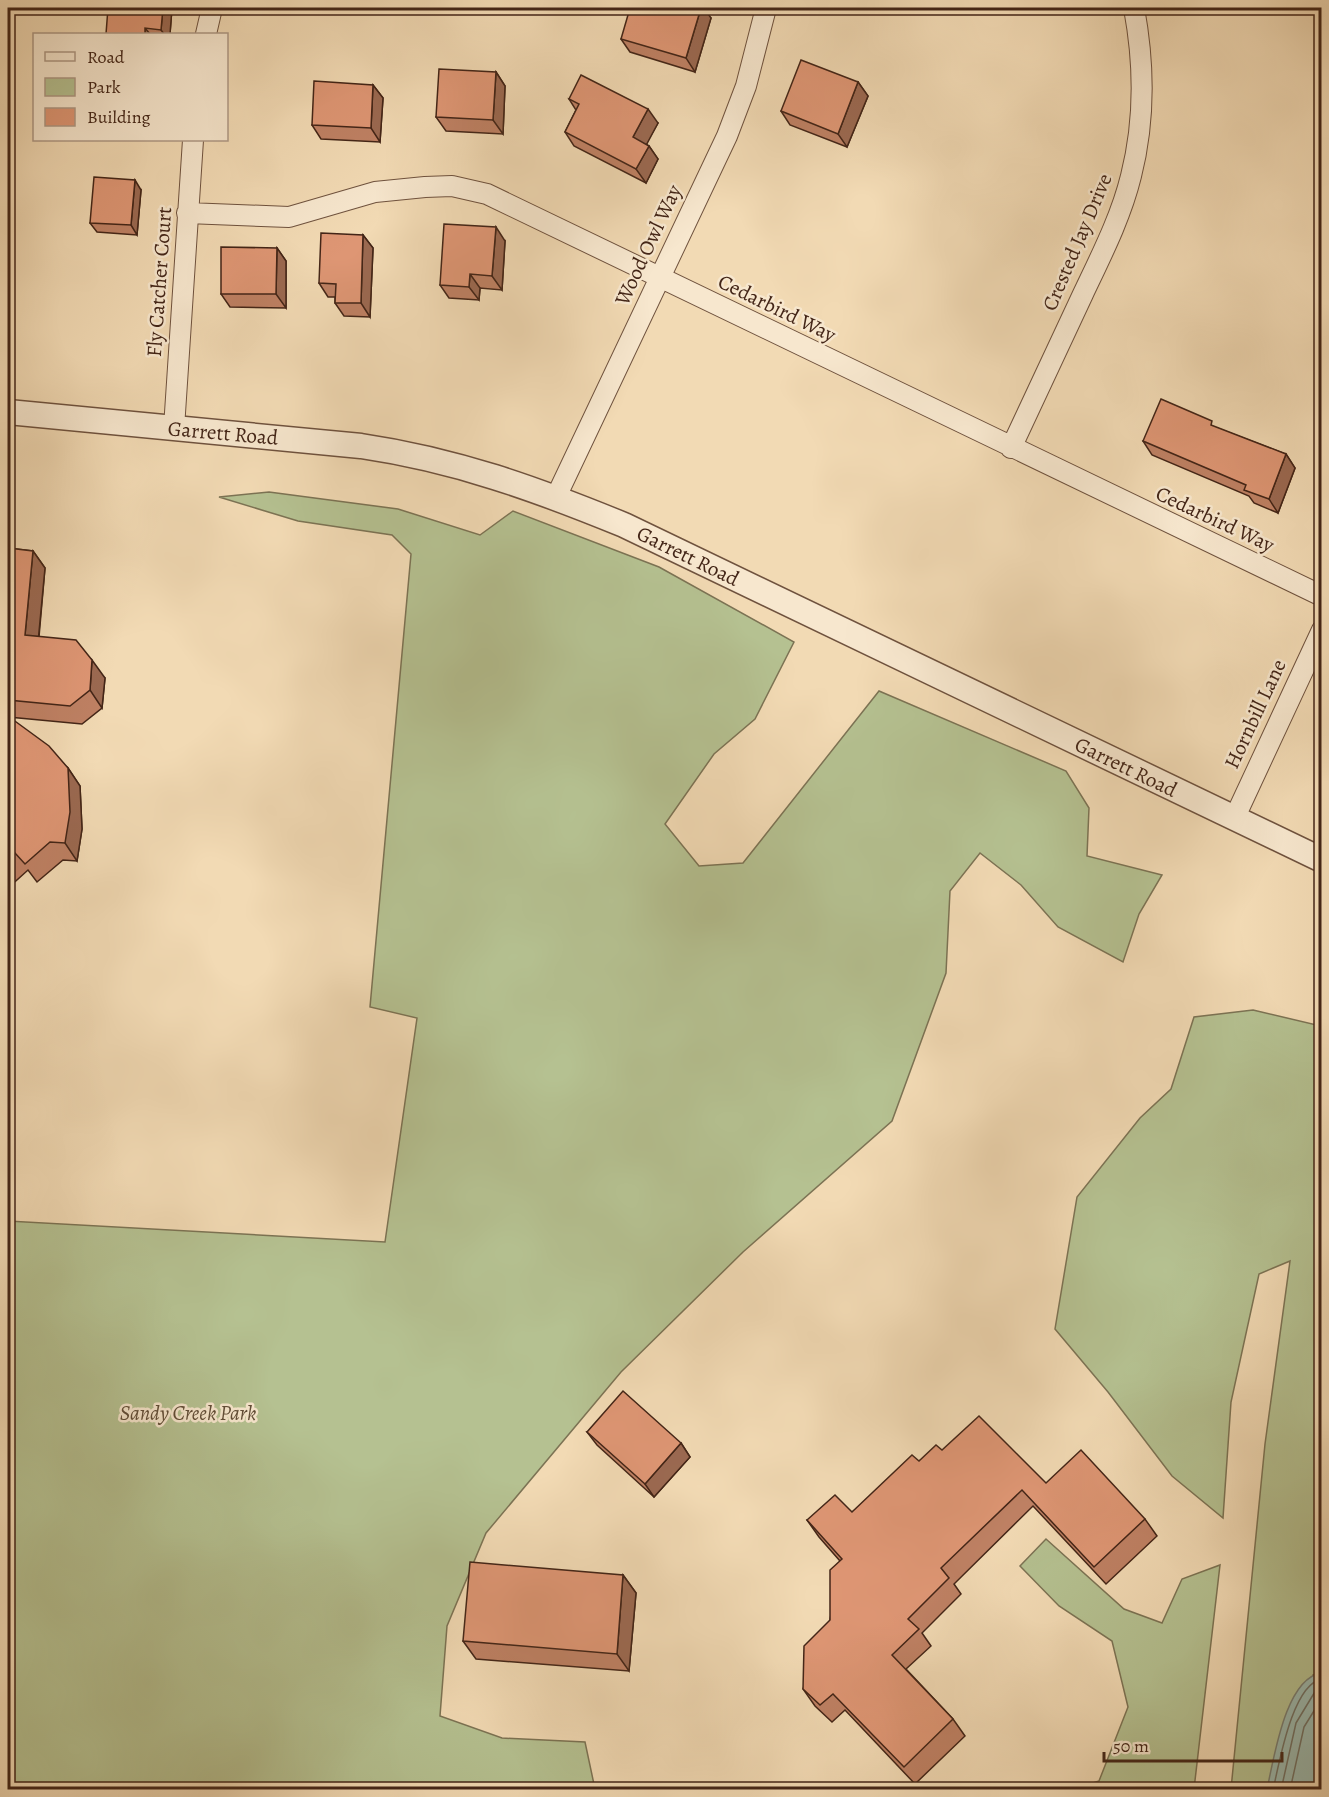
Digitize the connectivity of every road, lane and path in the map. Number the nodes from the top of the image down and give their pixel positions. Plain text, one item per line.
1 (212, 8) edge
2 (766, 8) edge
3 (1134, 8) edge
4 (206, 33) edge
5 (193, 141) edge
6 (187, 213) junction
7 (659, 278) junction
8 (8, 412) edge
9 (174, 428) junction
10 (1011, 448) junction
11 (556, 497) junction
12 (1322, 596) edge
13 (1322, 630) edge
14 (1234, 819) junction
15 (1322, 860) edge

1 - 4 street
2 - 7 street, Wood Owl Way
3 - 10 street, Crested Jay Drive
5 - 6 street, Fly Catcher Court
6 - 7 street, Cedarbird Way
6 - 9 street, Fly Catcher Court
7 - 10 street, Cedarbird Way
7 - 11 street, Wood Owl Way
8 - 9 street, Garrett Road
9 - 11 street, Garrett Road
10 - 12 street, Cedarbird Way
11 - 14 street, Garrett Road
13 - 14 street, Hornbill Lane
14 - 15 street, Garrett Road

